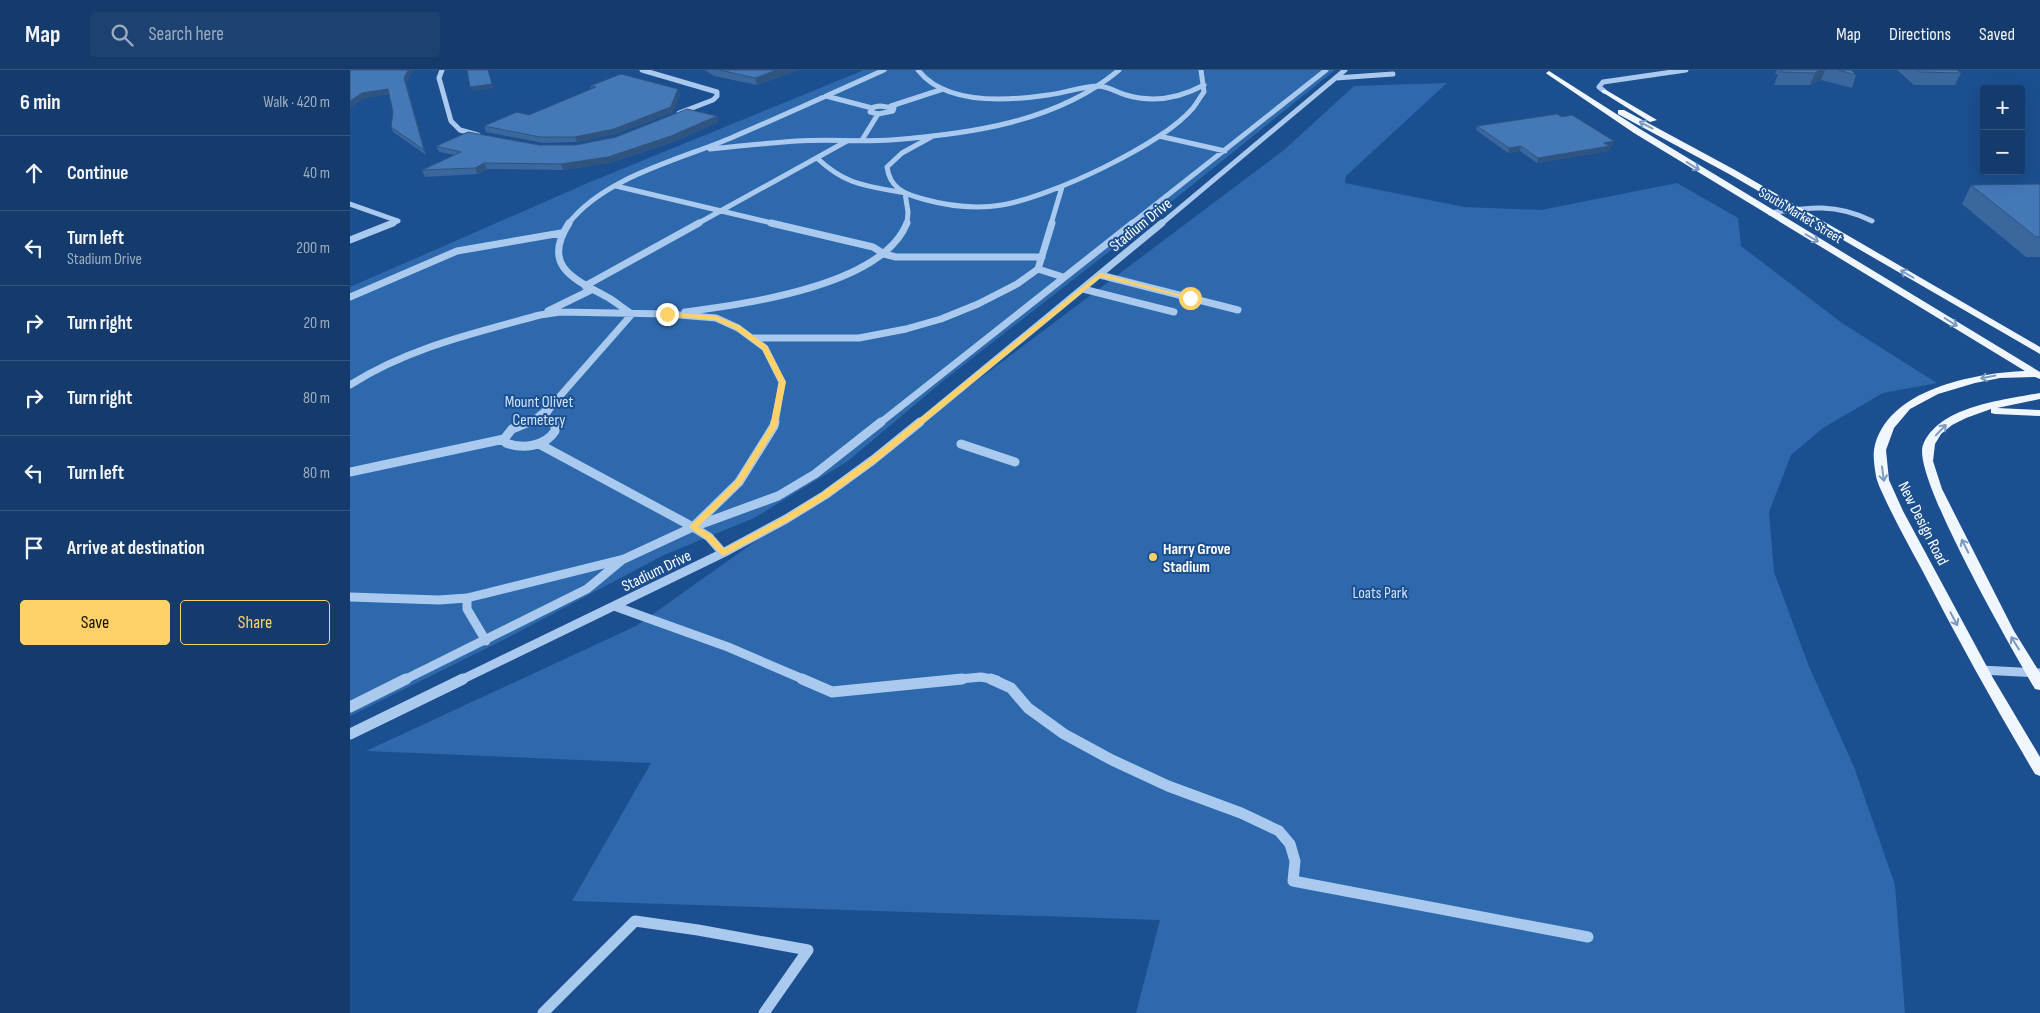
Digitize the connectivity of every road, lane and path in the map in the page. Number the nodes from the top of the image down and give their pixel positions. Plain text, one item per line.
1 (442, 70) edge
2 (642, 70) edge
3 (884, 70) edge
4 (918, 70) edge
5 (1119, 70) edge
6 (1201, 70) edge
7 (1326, 70) edge
8 (1345, 70) edge
9 (1686, 70) edge
10 (666, 72) dead end
11 (1547, 72) edge
12 (660, 74) junction
13 (1393, 74) dead end
14 (1336, 78) junction
15 (1204, 85) junction
16 (1100, 86) junction
17 (943, 90) junction
18 (1604, 91) joint
19 (826, 96) junction
20 (891, 106) junction
21 (872, 108) junction
22 (878, 114) junction
23 (670, 117) edge
24 (481, 135) edge
25 (932, 136) junction
26 (1159, 136) junction
27 (849, 140) junction
28 (862, 140) junction
29 (701, 150) junction
30 (1225, 151) junction
31 (818, 159) junction
32 (1732, 172) junction
33 (616, 186) junction
34 (1062, 187) junction
35 (905, 193) junction
36 (350, 204) edge
37 (1795, 209) junction
38 (724, 210) junction
39 (1770, 213) junction
40 (1872, 221) dead end
41 (561, 233) junction
42 (350, 240) edge
43 (884, 254) junction
44 (1042, 257) junction
45 (1038, 269) junction
46 (1100, 275) junction
47 (1063, 276) junction
48 (588, 288) junction
49 (1083, 289) junction
50 (350, 296) edge
51 (702, 310) junction
52 (1238, 310) dead end
53 (1174, 312) dead end
54 (632, 314) junction
55 (667, 314) junction
56 (540, 315) junction
57 (716, 318) junction
58 (752, 338) junction
59 (2040, 351) edge
60 (2039, 375) edge
61 (350, 384) edge
62 (2040, 396) edge
63 (1975, 410) junction
64 (2040, 413) edge
65 (539, 420) junction
66 (504, 439) junction
67 (539, 444) junction
68 (961, 444) dead end
69 (1015, 462) dead end
70 (350, 472) edge
71 (693, 527) junction
72 (723, 553) junction
73 (624, 559) junction
74 (350, 597) edge
75 (467, 598) junction
76 (614, 606) junction
77 (486, 641) junction
78 (1981, 670) junction
79 (2038, 677) edge
80 (350, 707) edge
81 (350, 734) edge
82 (2040, 770) edge
83 (1588, 937) dead end
84 (543, 1013) edge
85 (764, 1013) edge

1 - 24 street
2 - 12 street
3 - 19 street
4 - 17 street
5 - 16 lane
6 - 15 street
7 - 30 street
8 - 14 street, Stadium Drive
9 - 18 street
10 - 12 street
32 -> 11 main road, South Market Street
11 -> 39 main road, South Market Street
12 - 23 street
13 - 14 street
14 - 46 street, Stadium Drive
15 - 16 street
15 - 26 street
16 - 17 street
16 - 25 lane
17 - 20 street
18 - 32 main road
19 - 21 street
19 - 29 street
20 - 21 street
20 - 22 street
21 - 22 street
22 - 28 street
25 - 28 lane
25 - 35 street
26 - 30 street
26 - 34 street
27 - 28 lane
27 - 29 lane
27 - 31 street
29 - 33 street
30 - 47 street
31 - 35 street
31 - 38 street
32 - 37 main road, South Market Street
33 - 38 street
33 - 41 street
34 - 35 street
34 - 44 street
35 - 43 lane
36 - 42 street
37 - 39 street
37 - 40 street
59 -> 37 main road, South Market Street
38 - 43 street
38 - 48 street
39 -> 60 main road, South Market Street
41 - 48 street
41 - 50 street
43 - 44 street
43 - 51 lane
44 - 45 street
45 - 47 street
45 - 58 street
46 - 49 street, Stadium Drive
46 - 52 street
47 - 71 street
48 - 54 street
48 - 56 street
49 - 53 street
49 - 72 street, Stadium Drive
51 - 55 lane
51 - 57 street
54 - 55 street
54 - 56 street
54 - 65 street
55 - 57 street
56 - 61 street
57 - 58 street
58 - 71 street
60 -> 78 main road, New Design Road
62 - 63 main road, New Design Road
63 - 64 main road
79 -> 63 main road, New Design Road
65 - 66 street
65 - 67 street
66 - 67 street
66 - 70 street
67 - 71 street
68 - 69 street
71 - 72 street
71 - 73 street
72 - 76 street, Stadium Drive
73 - 75 street
73 - 77 street
74 - 75 street
75 - 77 street
76 - 81 street, Stadium Drive
76 - 83 street
77 - 80 street
78 - 79 street
78 - 82 main road, New Design Road
84 - 85 street

